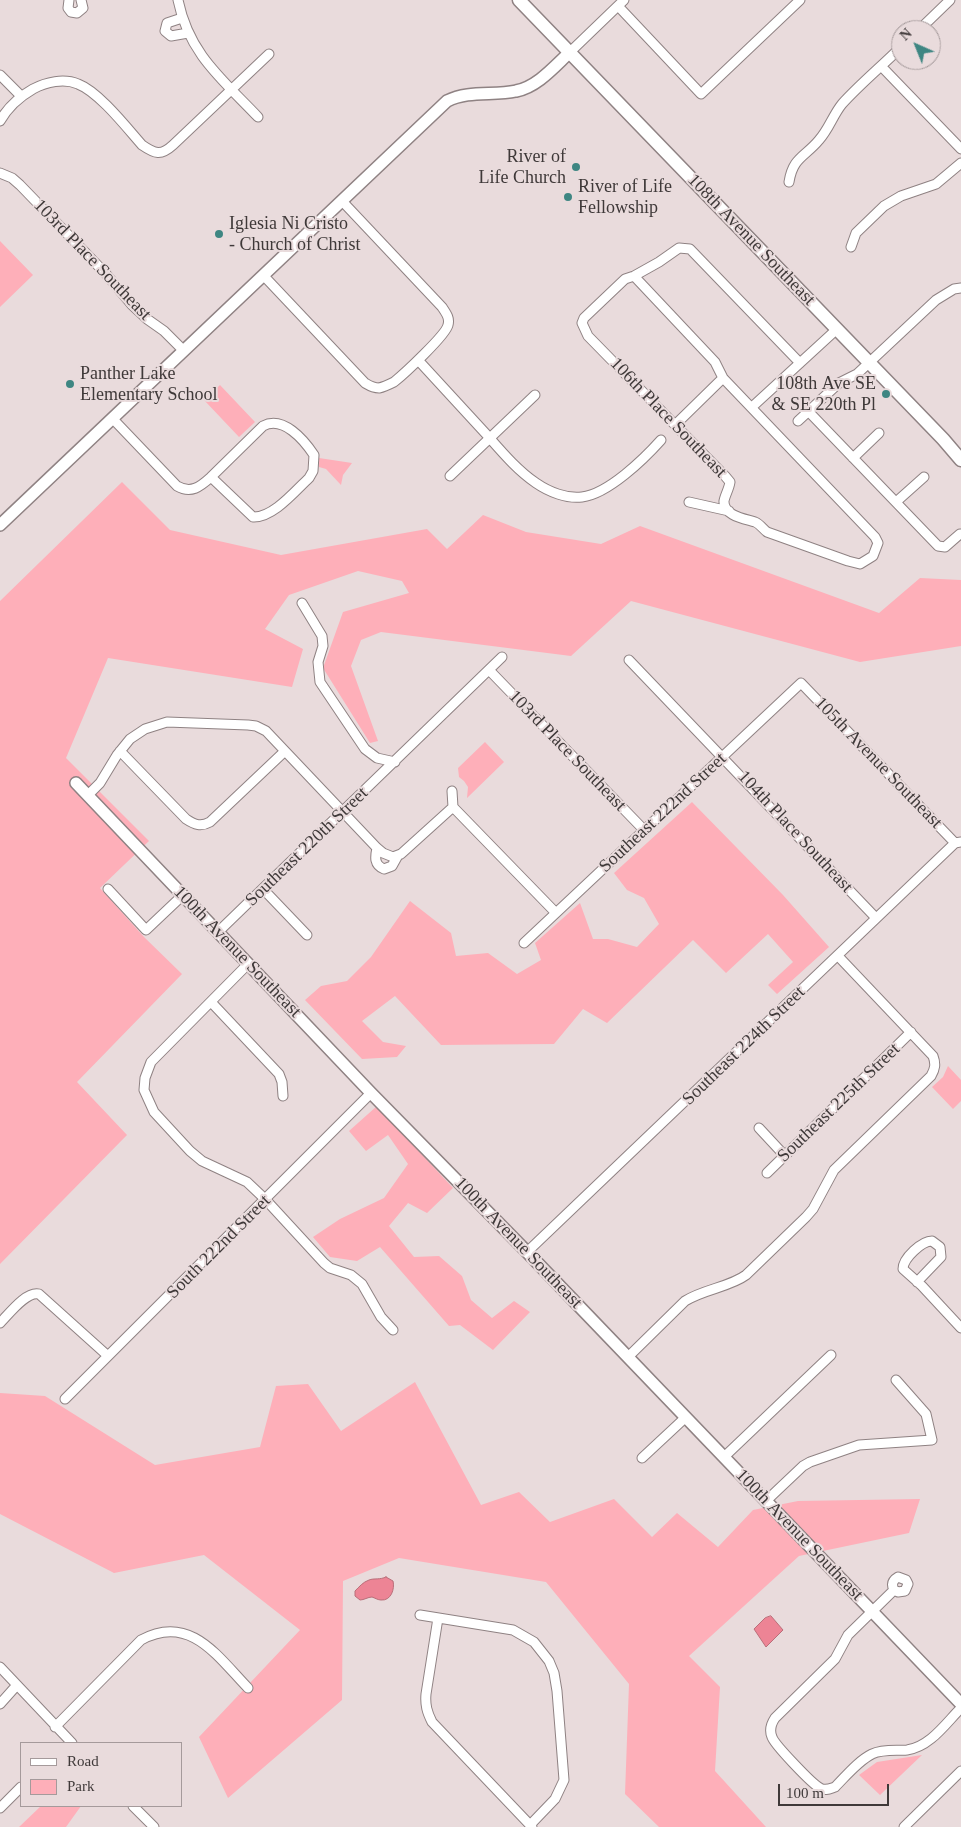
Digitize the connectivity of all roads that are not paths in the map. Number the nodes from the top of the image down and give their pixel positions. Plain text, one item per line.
1 (69, 0) edge
2 (82, 0) edge
3 (178, 0) edge
4 (519, 0) edge
5 (800, 0) edge
6 (950, 0) edge
7 (621, 3) edge
8 (182, 18) junction
9 (929, 20) edge
10 (188, 32) junction
11 (569, 53) junction
12 (269, 54) dead end
13 (891, 56) edge
14 (881, 66) junction
15 (0, 75) edge
16 (232, 90) junction
17 (21, 96) junction
18 (258, 117) dead end
19 (0, 121) edge
20 (961, 149) edge
21 (961, 163) edge
22 (0, 173) edge
23 (789, 182) dead end
24 (342, 201) junction
25 (851, 248) dead end
26 (263, 276) junction
27 (634, 276) junction
28 (961, 288) edge
29 (837, 329) junction
30 (183, 350) junction
31 (418, 360) junction
32 (870, 362) junction
33 (800, 363) junction
34 (723, 378) junction
35 (534, 396) dead end
36 (752, 407) junction
37 (808, 411) junction
38 (112, 418) junction
39 (798, 421) dead end
40 (676, 424) junction
41 (879, 433) dead end
42 (489, 438) junction
43 (661, 440) dead end
44 (853, 458) junction
45 (961, 460) edge
46 (450, 476) dead end
47 (211, 477) junction
48 (924, 477) dead end
49 (689, 502) dead end
50 (896, 502) junction
51 (729, 511) junction
52 (0, 525) edge
53 (960, 534) dead end
54 (302, 603) dead end
55 (502, 657) dead end
56 (630, 660) dead end
57 (490, 671) junction
58 (801, 683) joint
59 (120, 750) junction
60 (285, 751) junction
61 (723, 757) junction
62 (395, 762) junction
63 (76, 783) dead end
64 (452, 791) dead end
65 (88, 795) junction
66 (453, 806) junction
67 (343, 812) junction
68 (645, 831) junction
69 (958, 842) edge
70 (377, 848) junction
71 (393, 856) junction
72 (108, 889) dead end
73 (263, 889) junction
74 (183, 895) junction
75 (556, 913) junction
76 (876, 918) junction
77 (218, 932) junction
78 (307, 935) dead end
79 (524, 943) dead end
80 (838, 956) junction
81 (248, 964) junction
82 (211, 1002) junction
83 (911, 1032) junction
84 (371, 1093) junction
85 (283, 1096) dead end
86 (759, 1128) dead end
87 (785, 1156) junction
88 (767, 1174) dead end
89 (266, 1200) junction
90 (527, 1252) junction
91 (917, 1282) junction
92 (0, 1323) edge
93 (961, 1328) edge
94 (393, 1330) dead end
95 (831, 1355) dead end
96 (108, 1356) junction
97 (628, 1357) junction
98 (896, 1380) dead end
99 (65, 1399) dead end
100 (686, 1417) junction
101 (724, 1457) junction
102 (642, 1458) dead end
103 (766, 1500) junction
104 (894, 1590) dead end
105 (871, 1611) junction
106 (420, 1614) dead end
107 (438, 1618) junction
108 (0, 1667) edge
109 (17, 1685) junction
110 (248, 1688) dead end
111 (0, 1704) edge
112 (961, 1706) edge
113 (55, 1726) junction
114 (70, 1742) edge
115 (961, 1771) edge
116 (20, 1788) edge
117 (134, 1807) edge
118 (0, 1808) edge
119 (531, 1826) edge
120 (154, 1827) edge
121 (904, 1827) edge

1 - 2 street
3 - 8 street
4 - 11 main road, 108th Avenue Southeast
5 - 7 street
6 - 9 street
7 - 11 street
8 - 10 street
8 - 10 street
10 - 16 street
11 - 24 street
11 - 29 main road, 108th Avenue Southeast
12 - 16 street
13 - 14 street
14 - 20 street
14 - 23 street
15 - 17 street
16 - 17 street
16 - 18 street
17 - 19 street
21 - 25 street
22 - 30 street, 103rd Place Southeast
24 - 26 street
24 - 31 street
26 - 30 street
26 - 31 street
27 - 33 street
27 - 34 street
27 - 40 street, 106th Place Southeast
28 - 32 street
29 - 32 main road, 108th Avenue Southeast
29 - 33 street
30 - 38 street
31 - 42 street
32 - 37 street
32 - 45 main road, 108th Avenue Southeast
33 - 36 street
34 - 36 street
34 - 40 street
35 - 42 street
36 - 51 street
37 - 39 street
37 - 44 street
38 - 47 street
38 - 52 street
40 - 51 street, 106th Place Southeast
41 - 44 street
42 - 43 street
42 - 46 street
44 - 50 street
47 - 47 street
48 - 50 street
49 - 51 street
50 - 53 street
54 - 62 street
55 - 57 street, Southeast 220th Street
56 - 61 street, 104th Place Southeast
57 - 62 street, Southeast 220th Street
57 - 68 street, 103rd Place Southeast
58 - 61 street, Southeast 222nd Street
58 - 69 street, 105th Avenue Southeast
59 - 60 street
59 - 60 street
59 - 65 street
60 - 67 street
61 - 68 street, Southeast 222nd Street
61 - 76 street, 104th Place Southeast
62 - 67 street, Southeast 220th Street
63 - 65 street, 100th Avenue Southeast
64 - 66 street
65 - 74 street, 100th Avenue Southeast
66 - 71 street
66 - 75 street
67 - 70 street
67 - 73 street, Southeast 220th Street
68 - 75 street, Southeast 222nd Street
69 - 76 street, Southeast 224th Street
70 - 71 street
70 - 71 street
72 - 74 street
73 - 77 street, Southeast 220th Street
73 - 78 street
74 - 77 street, 100th Avenue Southeast
75 - 79 street, Southeast 222nd Street
76 - 80 street, Southeast 224th Street
77 - 81 street, 100th Avenue Southeast
80 - 83 street
80 - 90 street, Southeast 224th Street
81 - 82 street
81 - 84 street, 100th Avenue Southeast
82 - 85 street
82 - 89 street
83 - 87 street, Southeast 225th Street
83 - 97 street
84 - 89 street, South 222nd Street
84 - 90 street, 100th Avenue Southeast
86 - 87 street
87 - 88 street, Southeast 225th Street
89 - 94 street
89 - 96 street, South 222nd Street
90 - 97 street, 100th Avenue Southeast
91 - 91 street
91 - 93 street
92 - 96 street
95 - 101 street
96 - 99 street, South 222nd Street
97 - 100 street, 100th Avenue Southeast
98 - 103 street
100 - 101 street, 100th Avenue Southeast
100 - 102 street
101 - 103 street, 100th Avenue Southeast
103 - 105 street, 100th Avenue Southeast
104 - 105 street
105 - 112 street, 100th Avenue Southeast
105 - 112 street
106 - 107 street
107 - 119 street
107 - 119 street
108 - 109 street
109 - 111 street
109 - 113 street
110 - 113 street
113 - 114 street
115 - 121 street
116 - 118 street
117 - 120 street

